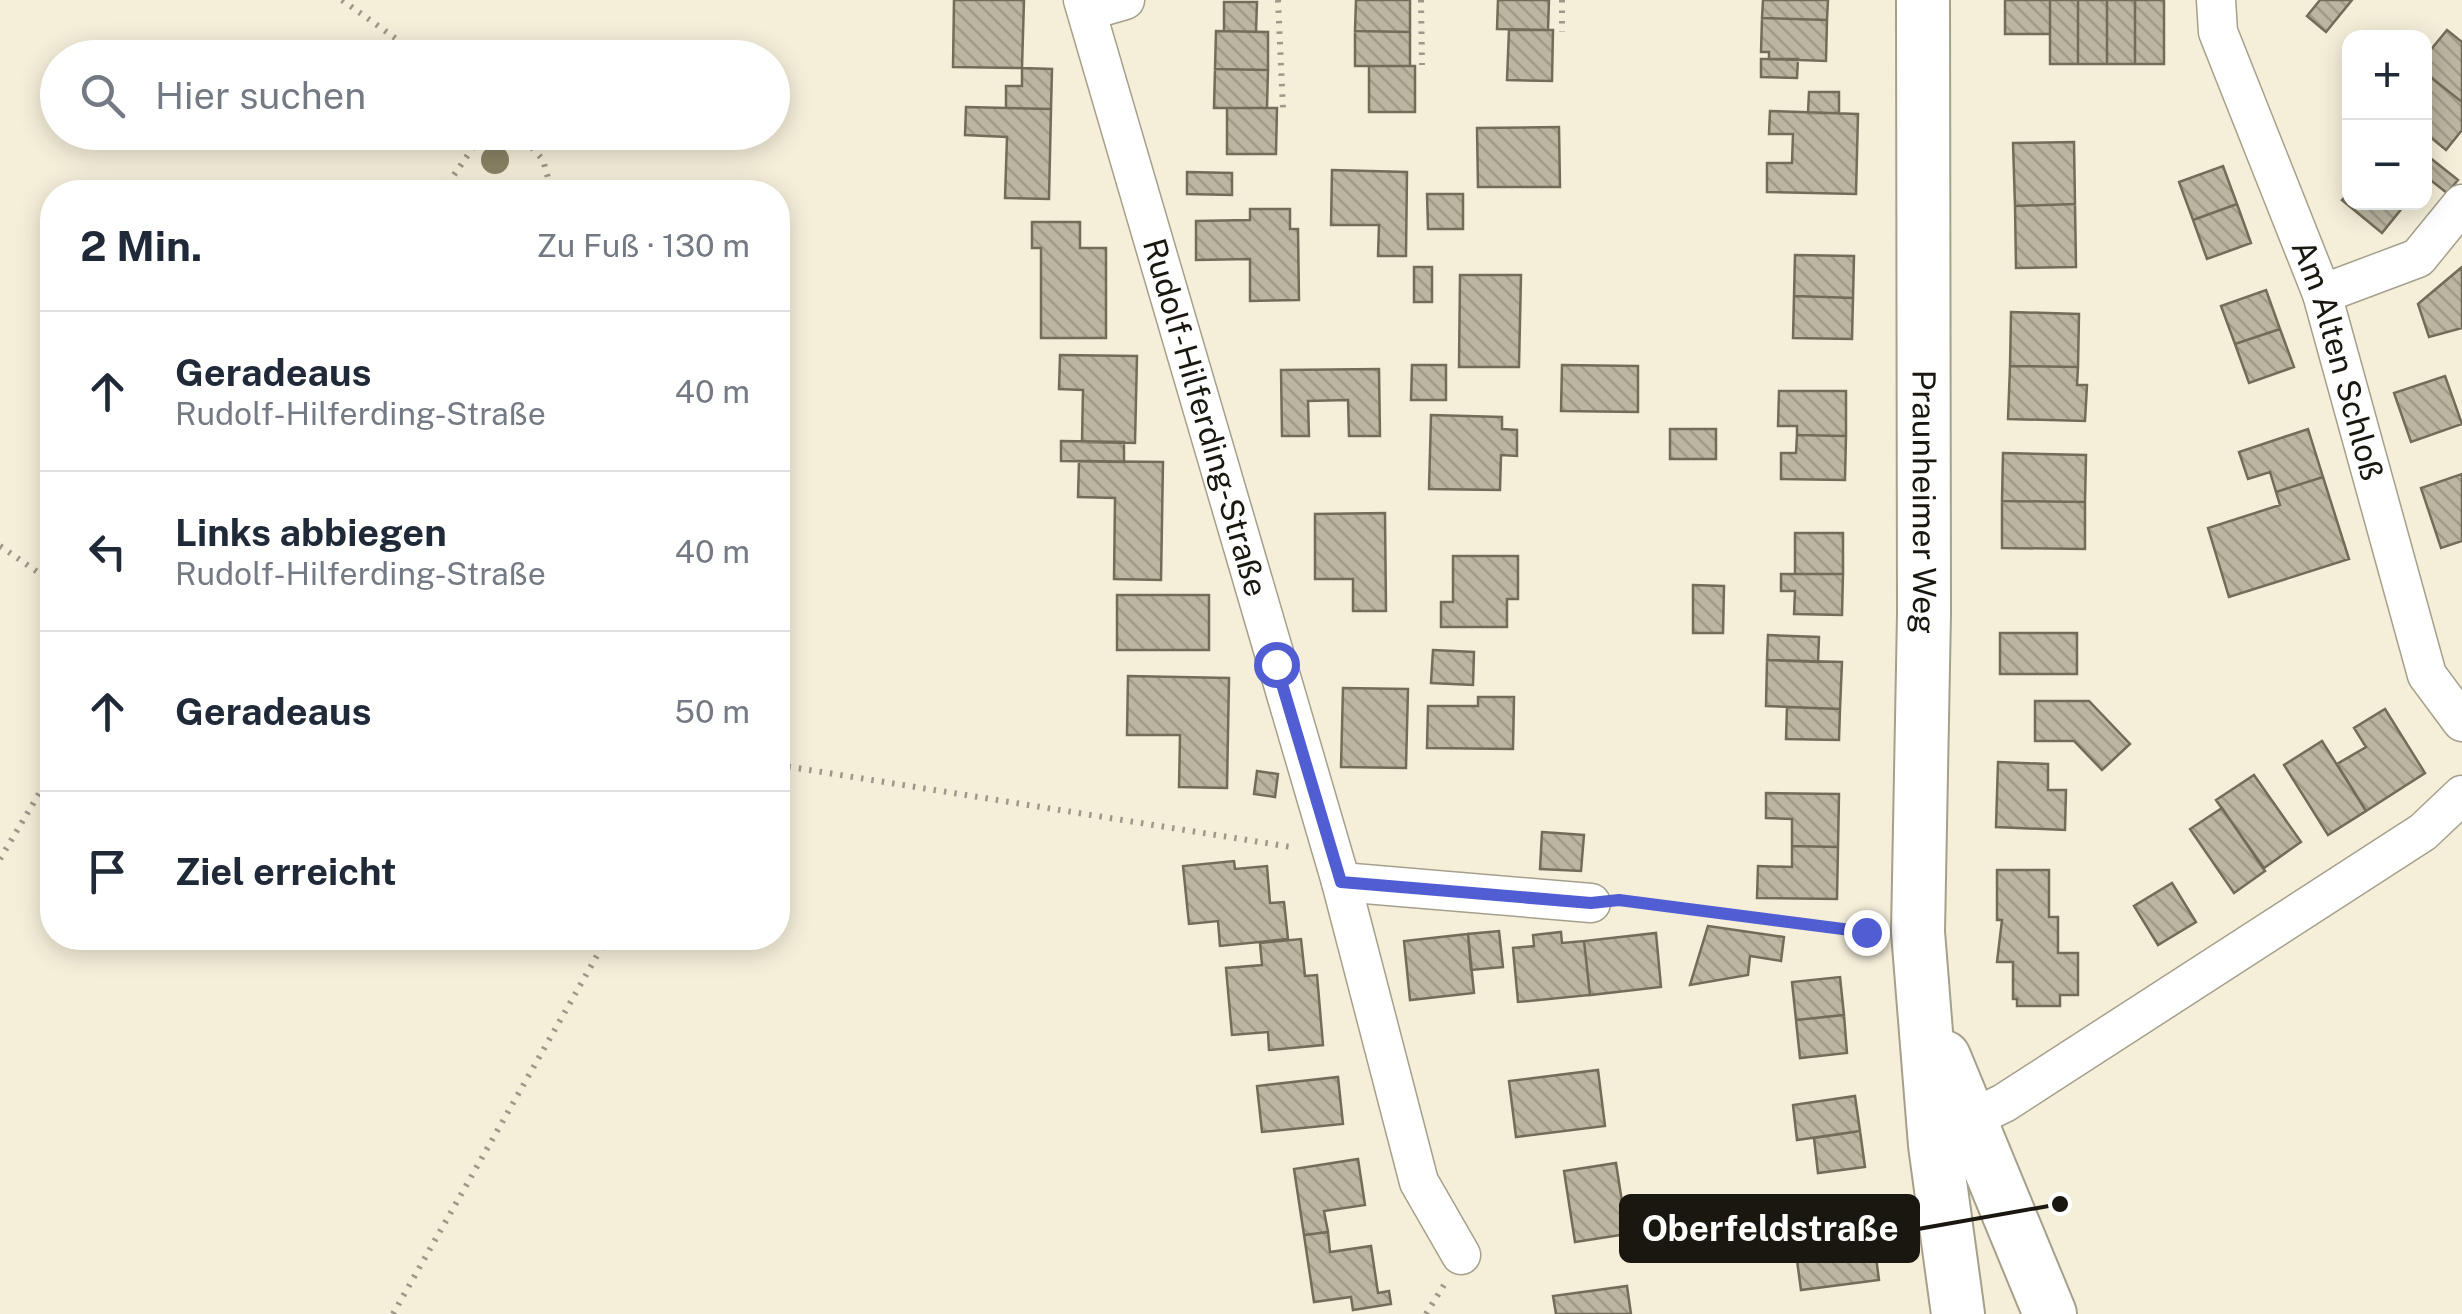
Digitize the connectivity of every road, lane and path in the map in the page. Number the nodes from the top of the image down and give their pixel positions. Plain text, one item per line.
1 (342, 0) edge
2 (1126, 0) edge
3 (1278, 0) edge
4 (1421, 0) edge
5 (1562, 0) edge
6 (1923, 0) edge
7 (2216, 0) edge
8 (1085, 6) edge
9 (1562, 32) dead end
10 (397, 40) edge
11 (1422, 65) dead end
12 (1283, 109) dead end
13 (471, 150) edge
14 (534, 150) edge
15 (450, 180) edge
16 (549, 180) edge
17 (2462, 204) edge
18 (2322, 294) junction
19 (0, 546) edge
20 (40, 574) edge
21 (2462, 722) edge
22 (790, 767) edge
23 (40, 792) edge
24 (2462, 795) edge
25 (0, 859) edge
26 (1337, 868) junction
27 (1591, 903) joint
28 (1918, 932) junction
29 (600, 950) edge
30 (1924, 1004) junction
31 (1969, 1120) junction
32 (1462, 1256) dead end
33 (393, 1314) edge
34 (1958, 1314) edge
35 (2050, 1314) edge

1 - 10 path
2 - 8 street, Rudolf-Hilferding-Straße
3 - 12 path
4 - 11 path
5 - 9 path
6 - 28 main road, Praunheimer Weg
7 - 18 street, Am Alten Schloß
8 - 26 street, Rudolf-Hilferding-Straße
13 - 15 path
14 - 16 path
17 - 18 street
18 - 21 street, Am Alten Schloß
19 - 20 path
22 - 26 path
23 - 25 path
24 - 31 street
26 - 27 street
26 - 32 street, Rudolf-Hilferding-Straße
27 - 28 path
28 - 30 main road, Praunheimer Weg
29 - 33 path
30 - 31 main road, Praunheimer Weg
30 - 34 main road, Praunheimer Weg
31 - 35 main road, Praunheimer Weg

